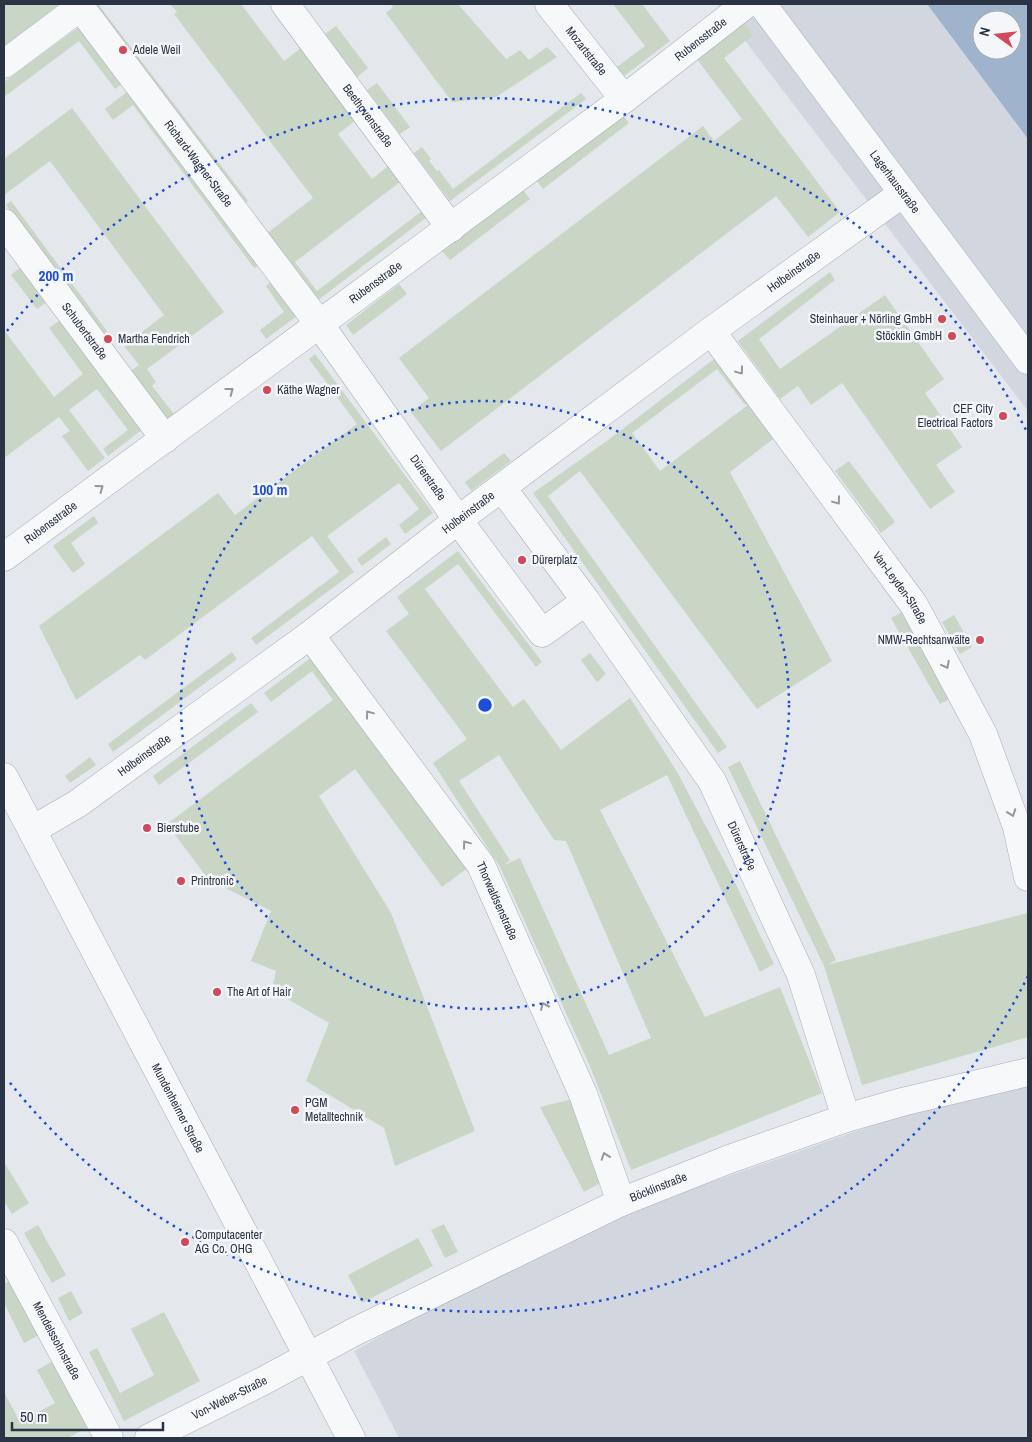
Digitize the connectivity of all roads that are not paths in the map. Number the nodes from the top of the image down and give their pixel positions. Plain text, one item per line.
1 (285, 4) edge
2 (549, 4) edge
3 (746, 4) edge
4 (762, 4) edge
5 (79, 5) edge
6 (4, 64) edge
7 (624, 99) junction
8 (902, 193) junction
9 (4, 223) edge
10 (451, 228) junction
11 (320, 324) junction
12 (711, 331) junction
13 (1028, 360) edge
14 (166, 439) junction
15 (502, 488) junction
16 (458, 520) junction
17 (4, 558) edge
18 (586, 601) junction
19 (310, 635) junction
20 (4, 777) edge
21 (32, 830) junction
22 (1028, 877) edge
23 (1028, 1072) edge
24 (846, 1118) junction
25 (621, 1202) junction
26 (4, 1243) edge
27 (308, 1356) junction
28 (109, 1438) edge
29 (149, 1438) edge
30 (351, 1438) edge

1 - 10 street, Beethovenstraße
2 - 7 street, Mozartstraße
3 - 7 street, Rubensstraße
4 - 8 street, Lagerhausstraße
5 - 6 street
5 - 11 street, Richard-Wagner-Straße
7 - 10 street, Rubensstraße
8 - 12 street, Holbeinstraße
8 - 13 street, Lagerhausstraße
9 - 14 street, Schubertstraße
10 - 11 street, Rubensstraße
14 -> 11 street, Rubensstraße
11 - 16 street, Dürerstraße
12 - 15 street, Holbeinstraße
12 -> 22 street, Van-Leyden-Straße
17 -> 14 street, Rubensstraße
15 - 16 street, Holbeinstraße
15 - 18 street, Dürerstraße
16 - 18 street, Dürerstraße
16 - 19 street, Holbeinstraße
18 - 24 street, Dürerstraße
19 - 21 street, Holbeinstraße
25 -> 19 street, Thorwaldsenstraße
20 - 21 street, Mundenheimer Straße
21 - 27 street, Mundenheimer Straße
23 - 24 street, Böcklinstraße
24 - 25 street, Böcklinstraße
25 - 27 street, Böcklinstraße
26 - 28 street, Mendelssohnstraße
27 - 29 street, Von-Weber-Straße
27 - 30 street, Mundenheimer Straße

